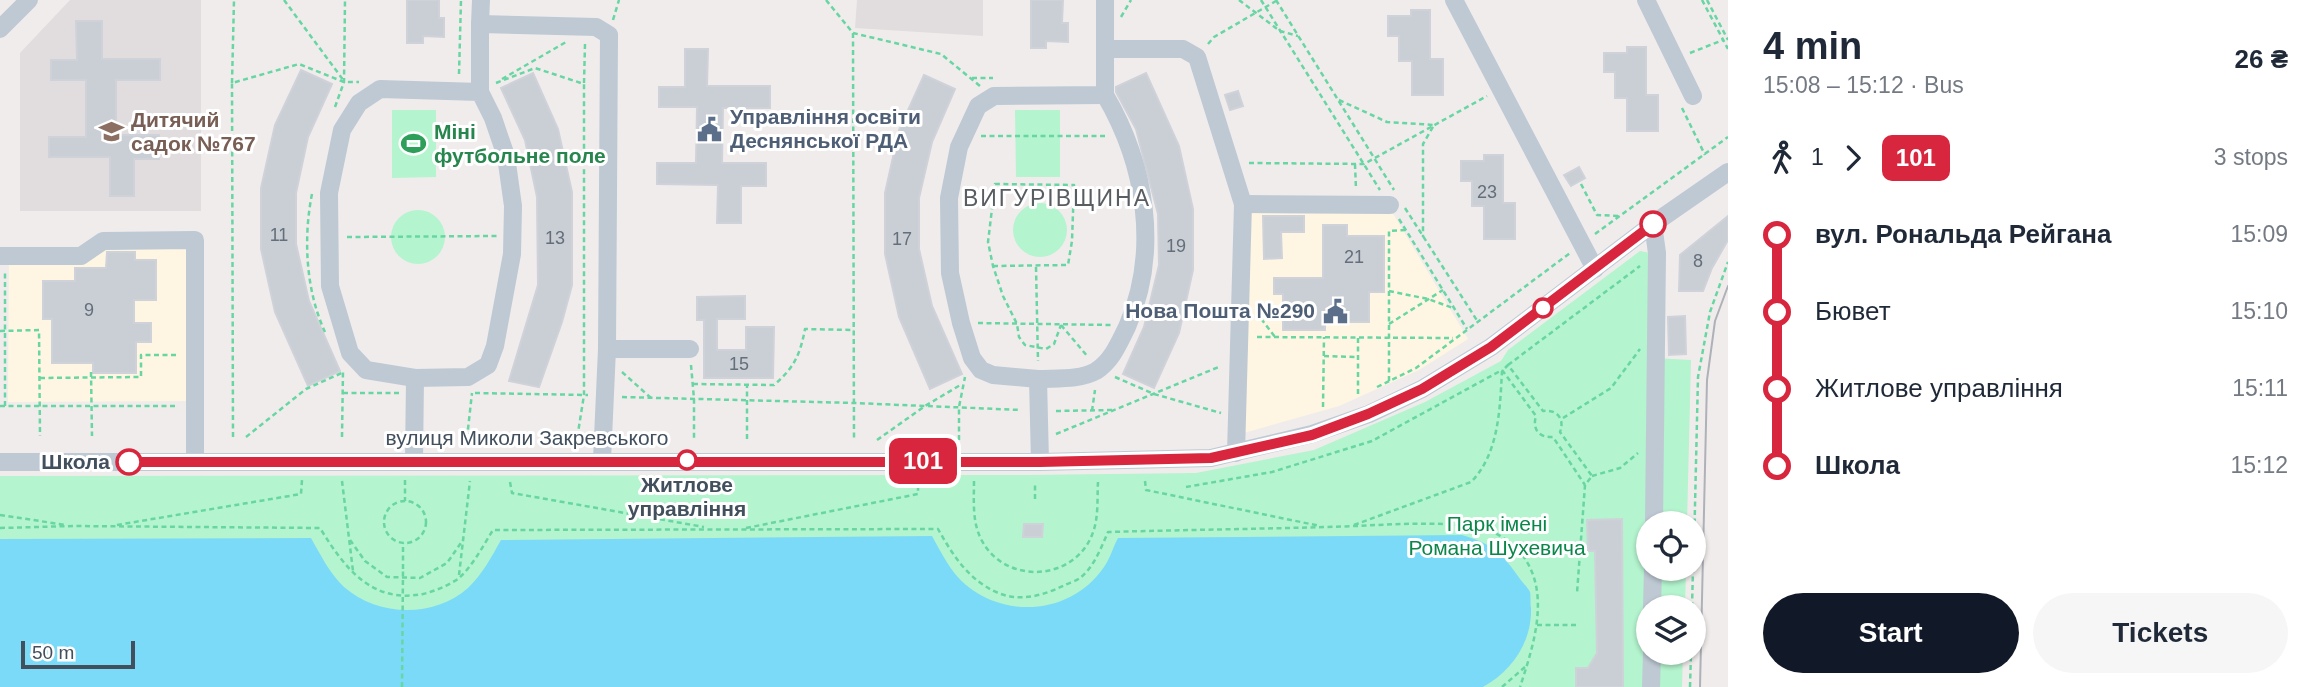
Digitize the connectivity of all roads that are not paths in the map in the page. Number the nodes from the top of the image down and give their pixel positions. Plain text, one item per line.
1 (29, 0) edge
2 (481, 0) edge
3 (1105, 0) edge
4 (1454, 0) edge
5 (1646, 0) edge
6 (480, 24) junction
7 (0, 29) edge
8 (1105, 49) junction
9 (480, 92) junction
10 (1105, 95) junction
11 (1693, 96) dead end
12 (1728, 172) edge
13 (1396, 200) road end
14 (1243, 204) junction
15 (1653, 224) junction
16 (3, 256) edge
17 (1595, 269) junction
18 (610, 349) junction
19 (690, 349) road end
20 (415, 378) junction
21 (1038, 379) junction
22 (1236, 453) junction
23 (602, 460) junction
24 (195, 461) junction
25 (414, 461) junction
26 (0, 462) edge
27 (1040, 462) junction
28 (1654, 511) edge
29 (1652, 665) edge
30 (1651, 687) edge

1 - 7 street
2 - 6 street
3 - 8 street
4 - 17 street
5 - 11 street
6 - 9 street
6 - 18 street
8 - 10 street
8 - 14 street
9 - 20 street
9 - 20 street
10 - 21 street
10 - 21 street
12 - 15 street, вулиця Миколи Закревського
13 - 14 street
14 - 22 street
15 - 17 street, вулиця Миколи Закревського
15 - 28 street
16 - 24 street
17 - 22 street, вулиця Миколи Закревського
18 - 19 street
18 - 23 street
20 - 25 street
21 - 27 street
22 - 27 street, вулиця Миколи Закревського
23 - 25 street, вулиця Миколи Закревського
23 - 27 street, вулиця Миколи Закревського
24 - 25 street, вулиця Миколи Закревського
24 - 26 street, вулиця Миколи Закревського
29 - 30 street

